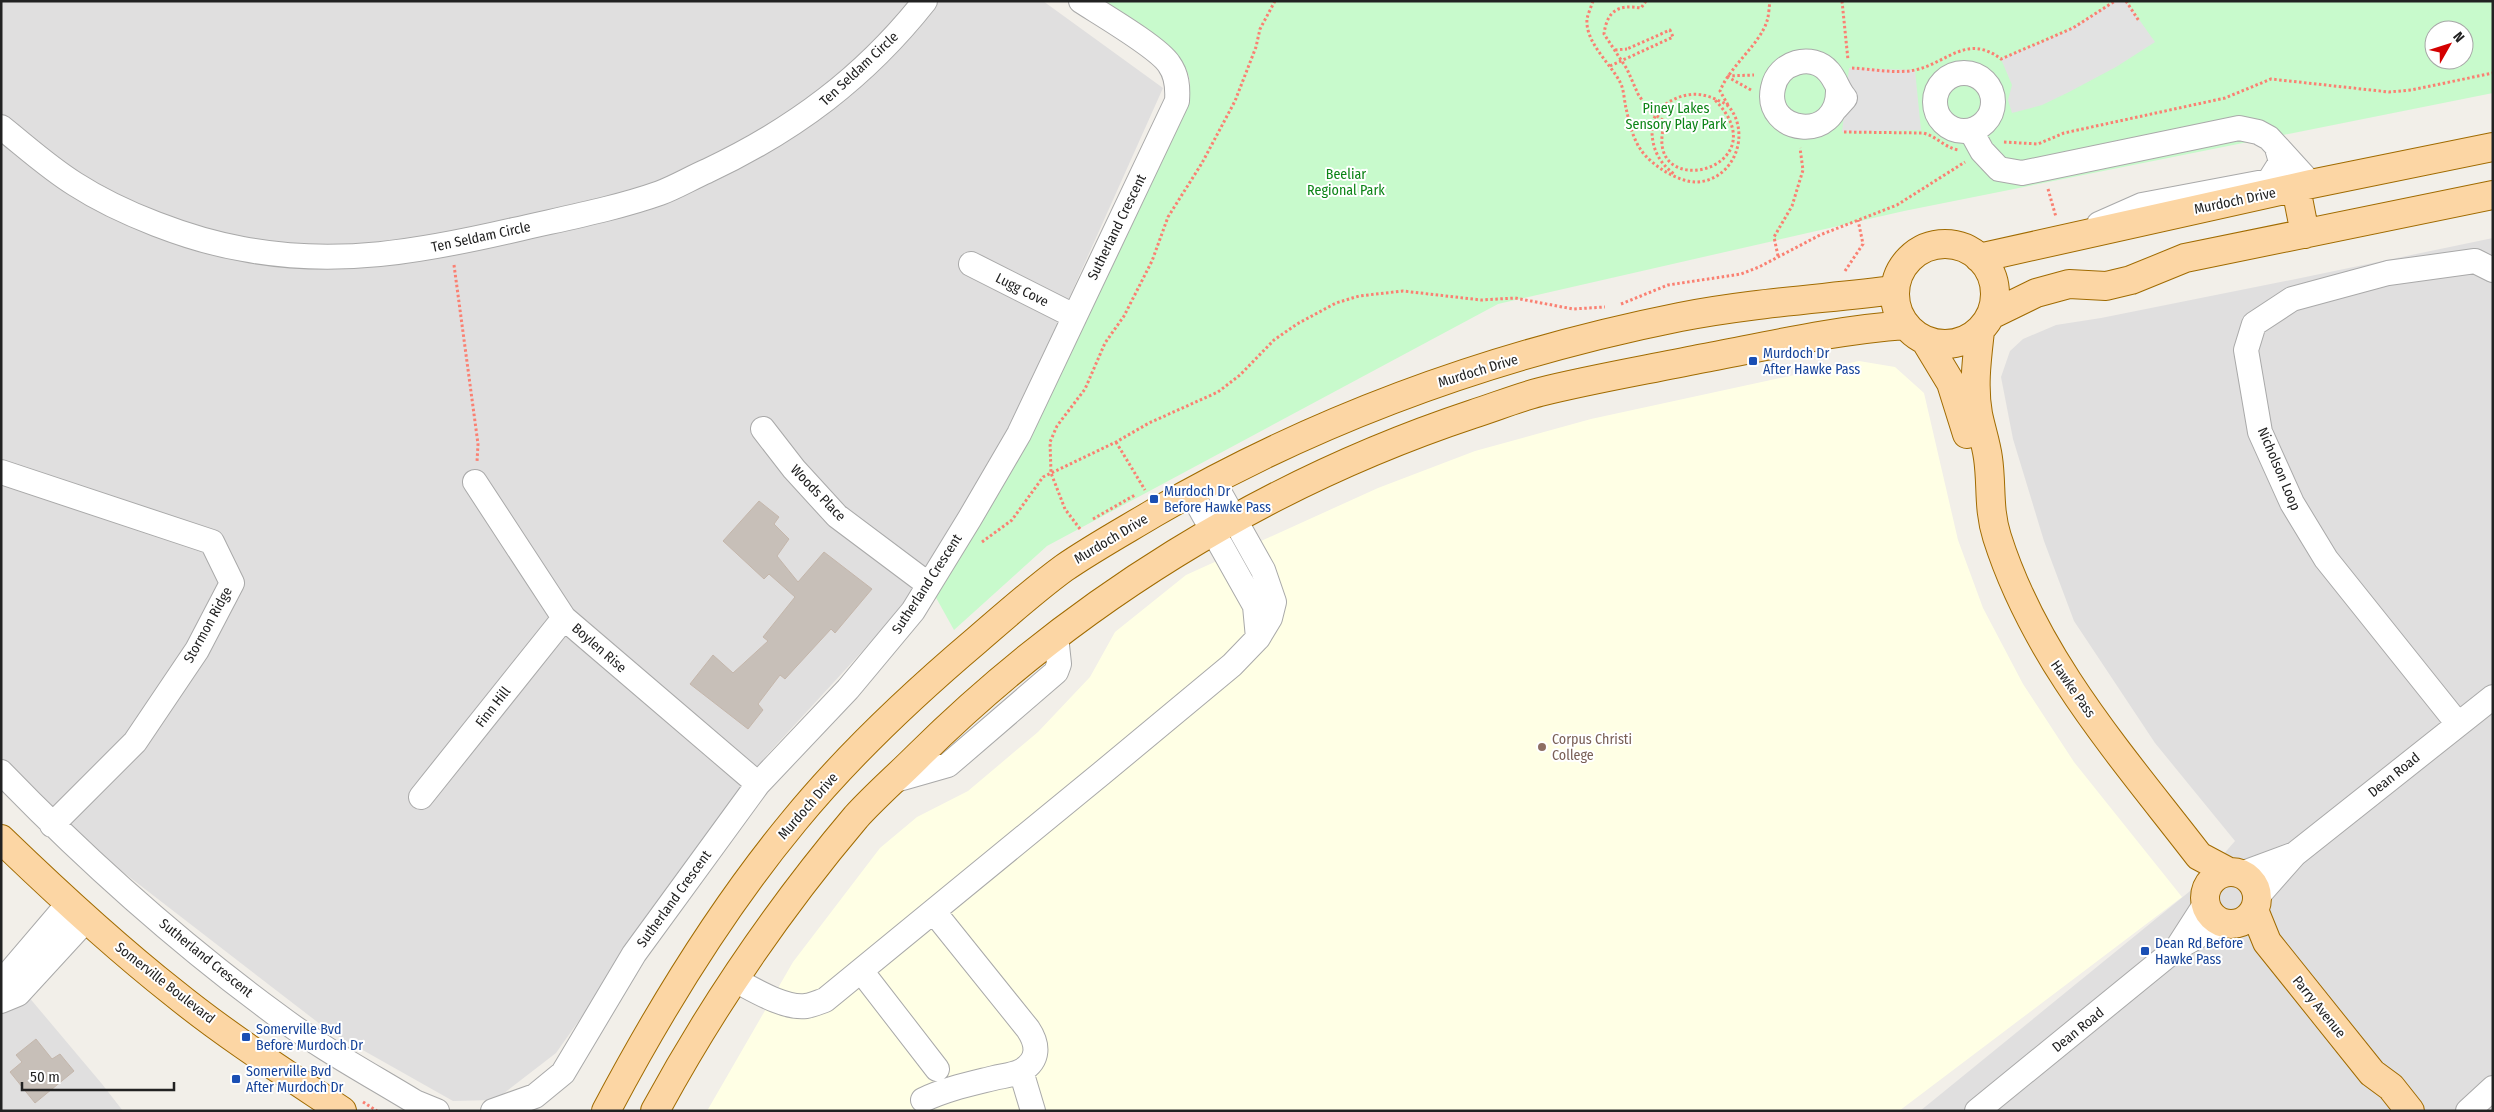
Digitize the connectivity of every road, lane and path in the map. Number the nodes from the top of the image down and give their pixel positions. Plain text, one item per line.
1 (925, 1) edge
2 (1081, 1) edge
3 (1275, 1) edge
4 (1593, 1) edge
5 (1646, 1) edge
6 (1770, 1) edge
7 (1842, 1) edge
8 (2116, 1) edge
9 (2126, 1) edge
10 (2139, 21) dead end
11 (1615, 50) junction
12 (1609, 64) junction
13 (1712, 98) junction
14 (1728, 106) junction
15 (1, 127) edge
16 (1842, 132) dead end
17 (1966, 141) joint
18 (1800, 146) dead end
19 (2493, 147) edge
20 (2276, 148) junction
21 (1692, 172) junction
22 (1676, 176) junction
23 (2300, 179) junction
24 (1690, 180) junction
25 (2493, 195) edge
26 (2305, 234) junction
27 (2080, 235) junction
28 (451, 245) junction
29 (1778, 256) dead end
30 (1979, 258) junction
31 (971, 264) dead end
32 (2493, 270) edge
33 (1895, 290) junction
34 (1074, 316) junction
35 (1985, 323) junction
36 (1915, 333) junction
37 (763, 429) dead end
38 (1116, 442) dead end
39 (1, 472) edge
40 (475, 482) joint
41 (1202, 486) junction
42 (1989, 499) junction
43 (1224, 526) junction
44 (1080, 529) junction
45 (1074, 533) dead end
46 (929, 585) junction
47 (564, 618) junction
48 (2493, 696) edge
49 (2458, 724) junction
50 (1, 772) edge
51 (758, 784) junction
52 (422, 797) dead end
53 (52, 825) junction
54 (1, 839) edge
55 (2295, 854) junction
56 (2199, 856) junction
57 (1, 863) edge
58 (2235, 873) junction
59 (2230, 908) junction
60 (934, 912) junction
61 (72, 918) junction
62 (862, 972) junction
63 (733, 979) junction
64 (1, 987) edge
65 (1, 1001) edge
66 (938, 1069) dead end
67 (1021, 1071) junction
68 (2372, 1073) junction
69 (2493, 1088) edge
70 (923, 1100) dead end
71 (310, 1111) edge
72 (342, 1111) edge
73 (437, 1111) edge
74 (493, 1111) edge
75 (606, 1111) edge
76 (654, 1111) edge
77 (1034, 1111) edge
78 (1977, 1111) edge
79 (2391, 1111) edge
80 (2410, 1111) edge
81 (2468, 1111) edge

1 - 28 street, Ten Seldam Circle
2 - 34 street, Sutherland Crescent
3 - 44 path
4 - 12 path
5 - 11 path
6 - 14 path
7 - 8 path
9 - 10 path
11 - 12 path, bridge
11 - 21 path
12 - 22 path
13 - 14 path
13 - 21 path
13 - 22 path, bridge
14 - 24 path
15 - 28 street, Ten Seldam Circle
16 - 17 path
17 - 20 street
18 - 29 path
19 - 23 main road, Murdoch Drive
20 - 23 street
20 - 27 street
21 - 24 path
22 - 24 path
23 - 26 main road
23 - 27 main road, Murdoch Drive
25 - 26 main road
26 - 35 main road
27 - 30 main road, Murdoch Drive
28 - 40 path
30 - 33 main road
30 - 35 main road
31 - 34 street, Lugg Cove
32 - 49 street, Nicholson Loop
33 - 36 main road
33 - 41 main road, Murdoch Drive
34 - 46 street, Sutherland Crescent
35 - 36 main road
35 - 42 main road, Hawke Pass
36 - 42 main road, Hawke Pass
36 - 43 main road
37 - 46 street, Woods Place
38 - 44 path
39 - 53 street, Stormon Ridge
40 - 47 street, Boylen Rise
41 - 43 street
41 - 75 main road, Murdoch Drive
42 - 56 main road, Hawke Pass
43 - 60 street
43 - 63 main road
44 - 45 path
46 - 51 street, Sutherland Crescent
47 - 51 street, Boylen Rise
47 - 52 street, Finn Hill
48 - 49 street, Dean Road
49 - 55 street, Dean Road
50 - 53 street, Sutherland Crescent
51 - 74 street, Sutherland Crescent
53 - 73 street, Sutherland Crescent
54 - 61 main road, Somerville Boulevard
55 - 58 street, Dean Road
55 - 59 street, Dean Road
56 - 58 main road, Hawke Pass
56 - 59 main road, Hawke Pass
57 - 61 main road, Somerville Boulevard
58 - 59 main road
58 - 59 main road
59 - 68 main road, Parry Avenue
59 - 78 street, Dean Road
60 - 62 street
60 - 67 street
61 - 64 street
61 - 65 street
61 - 71 main road, Somerville Boulevard
61 - 72 main road, Somerville Boulevard
62 - 63 street
62 - 66 street
63 - 76 main road
67 - 70 street
67 - 77 street
68 - 79 main road, Parry Avenue
68 - 80 main road, Parry Avenue
69 - 81 street

